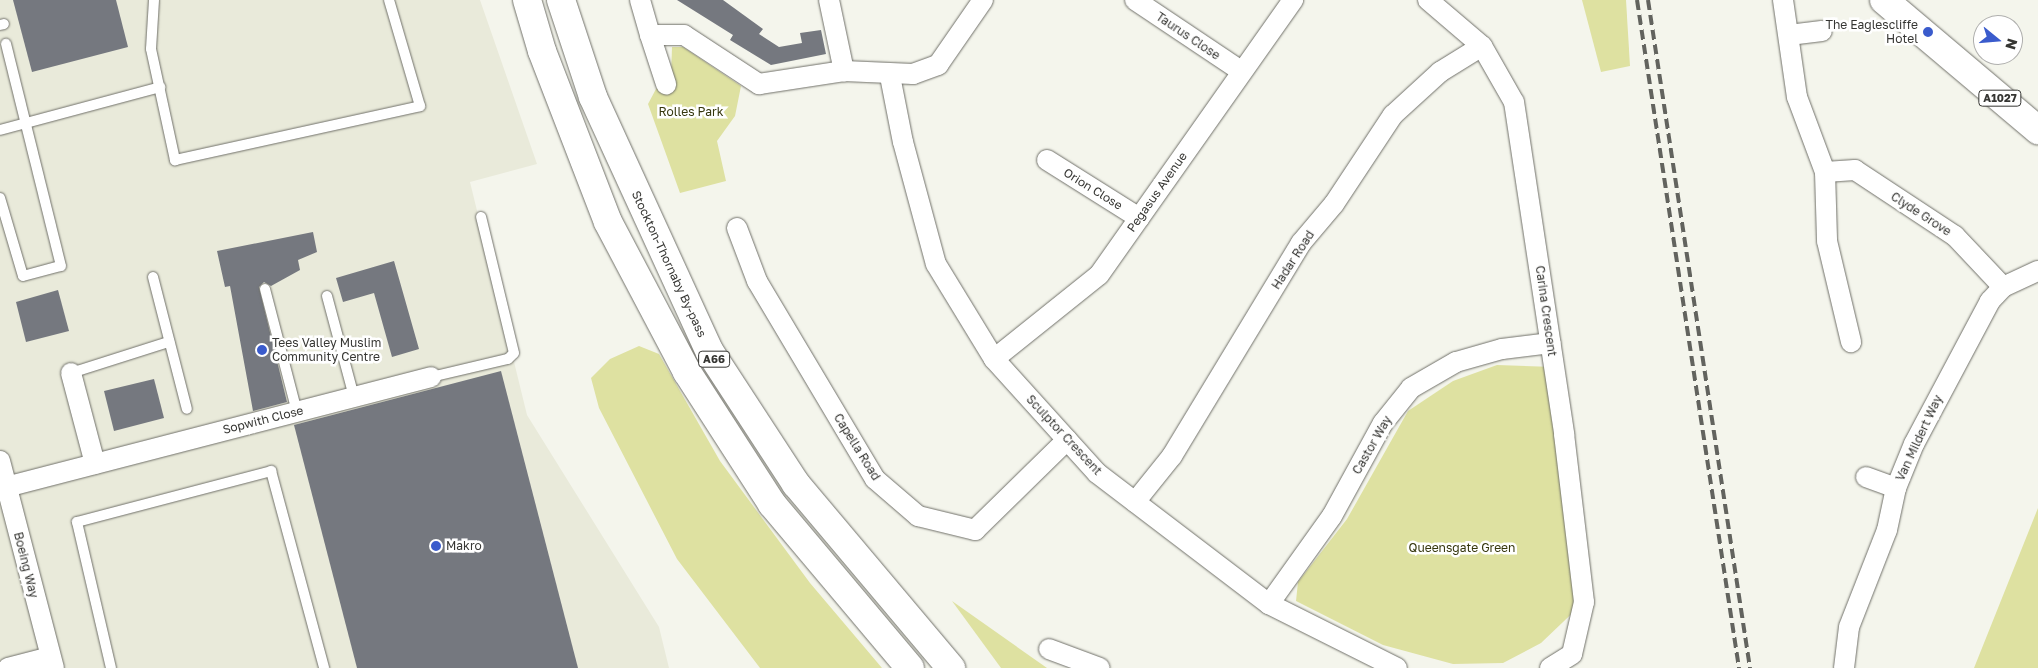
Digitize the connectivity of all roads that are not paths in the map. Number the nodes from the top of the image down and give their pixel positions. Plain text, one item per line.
1 (154, 0) edge
2 (389, 0) edge
3 (528, 0) edge
4 (561, 0) edge
5 (640, 0) edge
6 (829, 0) edge
7 (983, 0) edge
8 (1135, 0) edge
9 (1293, 0) edge
10 (1428, 0) edge
11 (1783, 0) edge
12 (1884, 0) edge
13 (1896, 0) edge
14 (1822, 31) dead end
15 (650, 35) junction
16 (1789, 35) junction
17 (6, 44) dead end
18 (1482, 46) junction
19 (1962, 66) junction
20 (844, 71) junction
21 (1241, 71) junction
22 (890, 76) junction
23 (666, 84) dead end
24 (160, 87) junction
25 (26, 123) junction
26 (0, 130) edge
27 (2038, 130) edge
28 (1047, 160) dead end
29 (1825, 172) junction
30 (0, 198) edge
31 (481, 217) dead end
32 (1139, 218) junction
33 (737, 228) dead end
34 (2038, 271) edge
35 (153, 277) dead end
36 (2003, 287) junction
37 (265, 289) dead end
38 (327, 296) dead end
39 (169, 342) junction
40 (1851, 342) dead end
41 (1551, 343) junction
42 (994, 359) junction
43 (71, 373) joint
44 (431, 377) joint
45 (354, 397) junction
46 (187, 409) dead end
47 (298, 412) junction
48 (1067, 440) junction
49 (0, 461) edge
50 (95, 464) junction
51 (1866, 477) dead end
52 (6, 487) junction
53 (1896, 488) junction
54 (1135, 502) junction
55 (1269, 604) junction
56 (1049, 649) dead end
57 (1575, 661) edge
58 (52, 663) edge
59 (8, 668) edge
60 (111, 668) edge
61 (324, 668) edge
62 (910, 668) edge
63 (951, 668) edge
64 (1100, 668) edge
65 (1397, 668) edge
66 (1550, 668) edge
67 (1844, 668) edge

1 - 24 lane
2 - 24 lane
3 - 62 main road, A66
4 - 63 main road, Stockton-Thornaby By-pass / A66
5 - 15 street
6 - 20 street
7 - 22 street
8 - 21 street, Taurus Close
9 - 21 street, Pegasus Avenue
10 - 18 street, Carina Crescent
11 - 16 street
12 - 19 main road, A1027
13 - 19 main road, A1027
14 - 16 street
15 - 20 street
15 - 23 street
16 - 29 street
17 - 25 lane
18 - 41 street, Carina Crescent
18 - 54 street, Hadar Road
19 - 27 main road, A1027
20 - 22 street
21 - 32 street, Pegasus Avenue
22 - 42 street, Sculptor Crescent
24 - 25 lane
25 - 26 lane
25 - 30 lane
28 - 32 street, Orion Close
29 - 36 street, Clyde Grove
29 - 40 street
31 - 44 lane
32 - 42 street, Pegasus Avenue
33 - 48 street, Capella Road
34 - 36 street, Van Mildert Way
35 - 39 lane
36 - 53 street, Van Mildert Way
37 - 47 lane
38 - 45 lane
39 - 43 lane
39 - 46 lane
41 - 55 street, Castor Way
41 - 57 street, Carina Crescent
42 - 48 street, Sculptor Crescent
43 - 50 street
44 - 45 street, Sopwith Close
45 - 47 street, Sopwith Close
47 - 50 street, Sopwith Close
48 - 54 street, Sculptor Crescent
49 - 52 street, Boeing Way
50 - 52 street, Sopwith Close
51 - 53 street
52 - 58 street, Boeing Way
53 - 67 street, Van Mildert Way
54 - 55 street, Sculptor Crescent
55 - 65 street, Sculptor Crescent
56 - 64 street
57 - 66 street
58 - 59 street
60 - 61 lane

